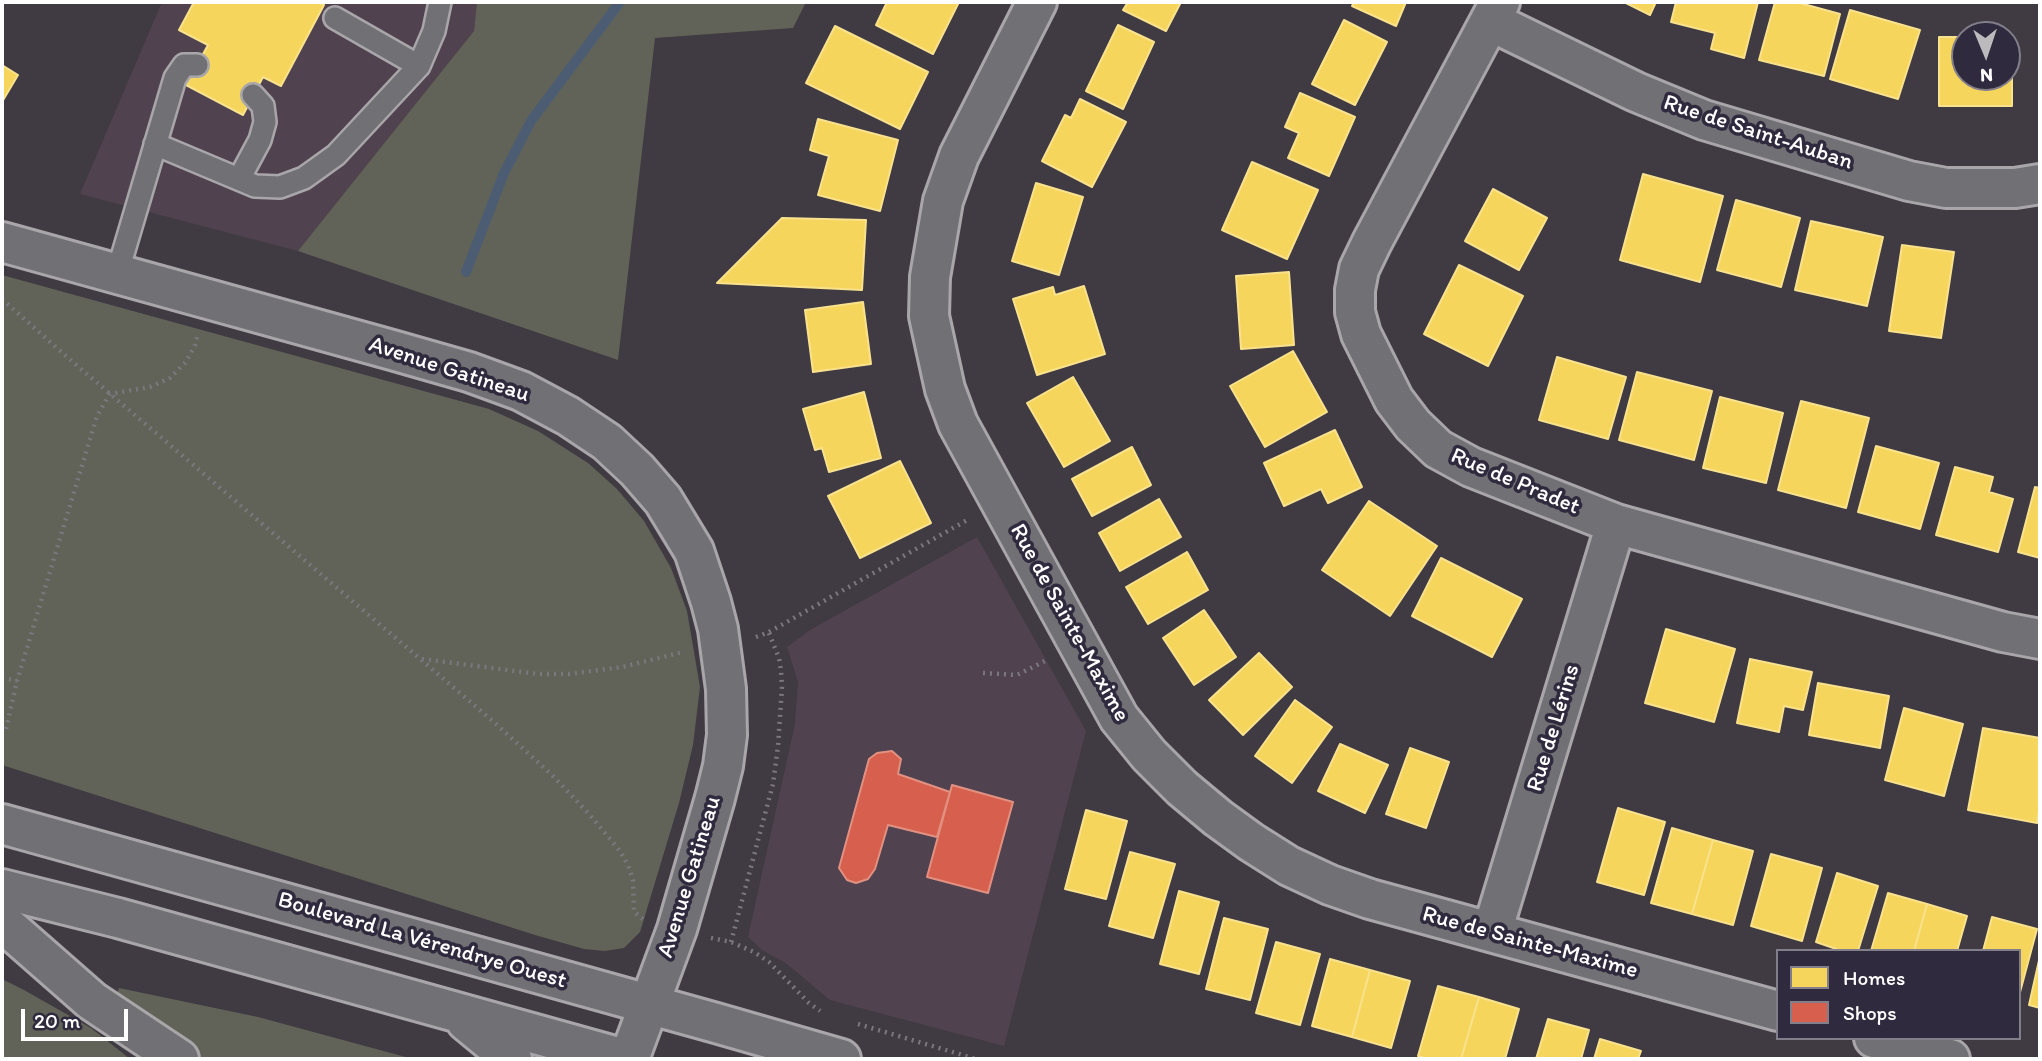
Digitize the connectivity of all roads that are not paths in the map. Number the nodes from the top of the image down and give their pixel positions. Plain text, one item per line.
1 (440, 2) edge
2 (1038, 2) edge
3 (1495, 12) edge
4 (335, 18) dead end
5 (197, 65) dead end
6 (419, 66) junction
7 (253, 96) dead end
8 (155, 144) junction
9 (239, 179) junction
10 (2040, 184) edge
11 (2, 242) edge
12 (117, 274) junction
13 (1616, 524) junction
14 (2040, 639) edge
15 (2, 824) edge
16 (2, 889) edge
17 (2, 922) edge
18 (1492, 932) junction
19 (649, 1005) junction
20 (1776, 1011) edge
21 (456, 1013) junction
22 (1881, 1040) edge
23 (178, 1059) edge
24 (512, 1059) edge
25 (627, 1059) edge
26 (841, 1059) edge
27 (1950, 1059) edge

1 - 6 lane
2 - 18 main road, Rue de Sainte-Maxime
3 - 10 main road, Rue de Saint-Auban
3 - 13 main road, Rue de Pradet
4 - 6 lane
5 - 8 lane
6 - 9 lane
7 - 9 lane
8 - 9 lane
8 - 12 lane
11 - 12 main road, Avenue Gatineau
12 - 19 main road, Avenue Gatineau
13 - 14 main road, Rue de Pradet
13 - 18 main road, Rue de Lérins
15 - 19 main road, Boulevard La Vérendrye Ouest
16 - 21 main road
17 - 23 main road
18 - 20 main road, Rue de Sainte-Maxime
19 - 25 main road, Avenue Gatineau
19 - 26 main road, Boulevard La Vérendrye Ouest
21 - 24 main road
21 - 25 main road
22 - 27 main road

